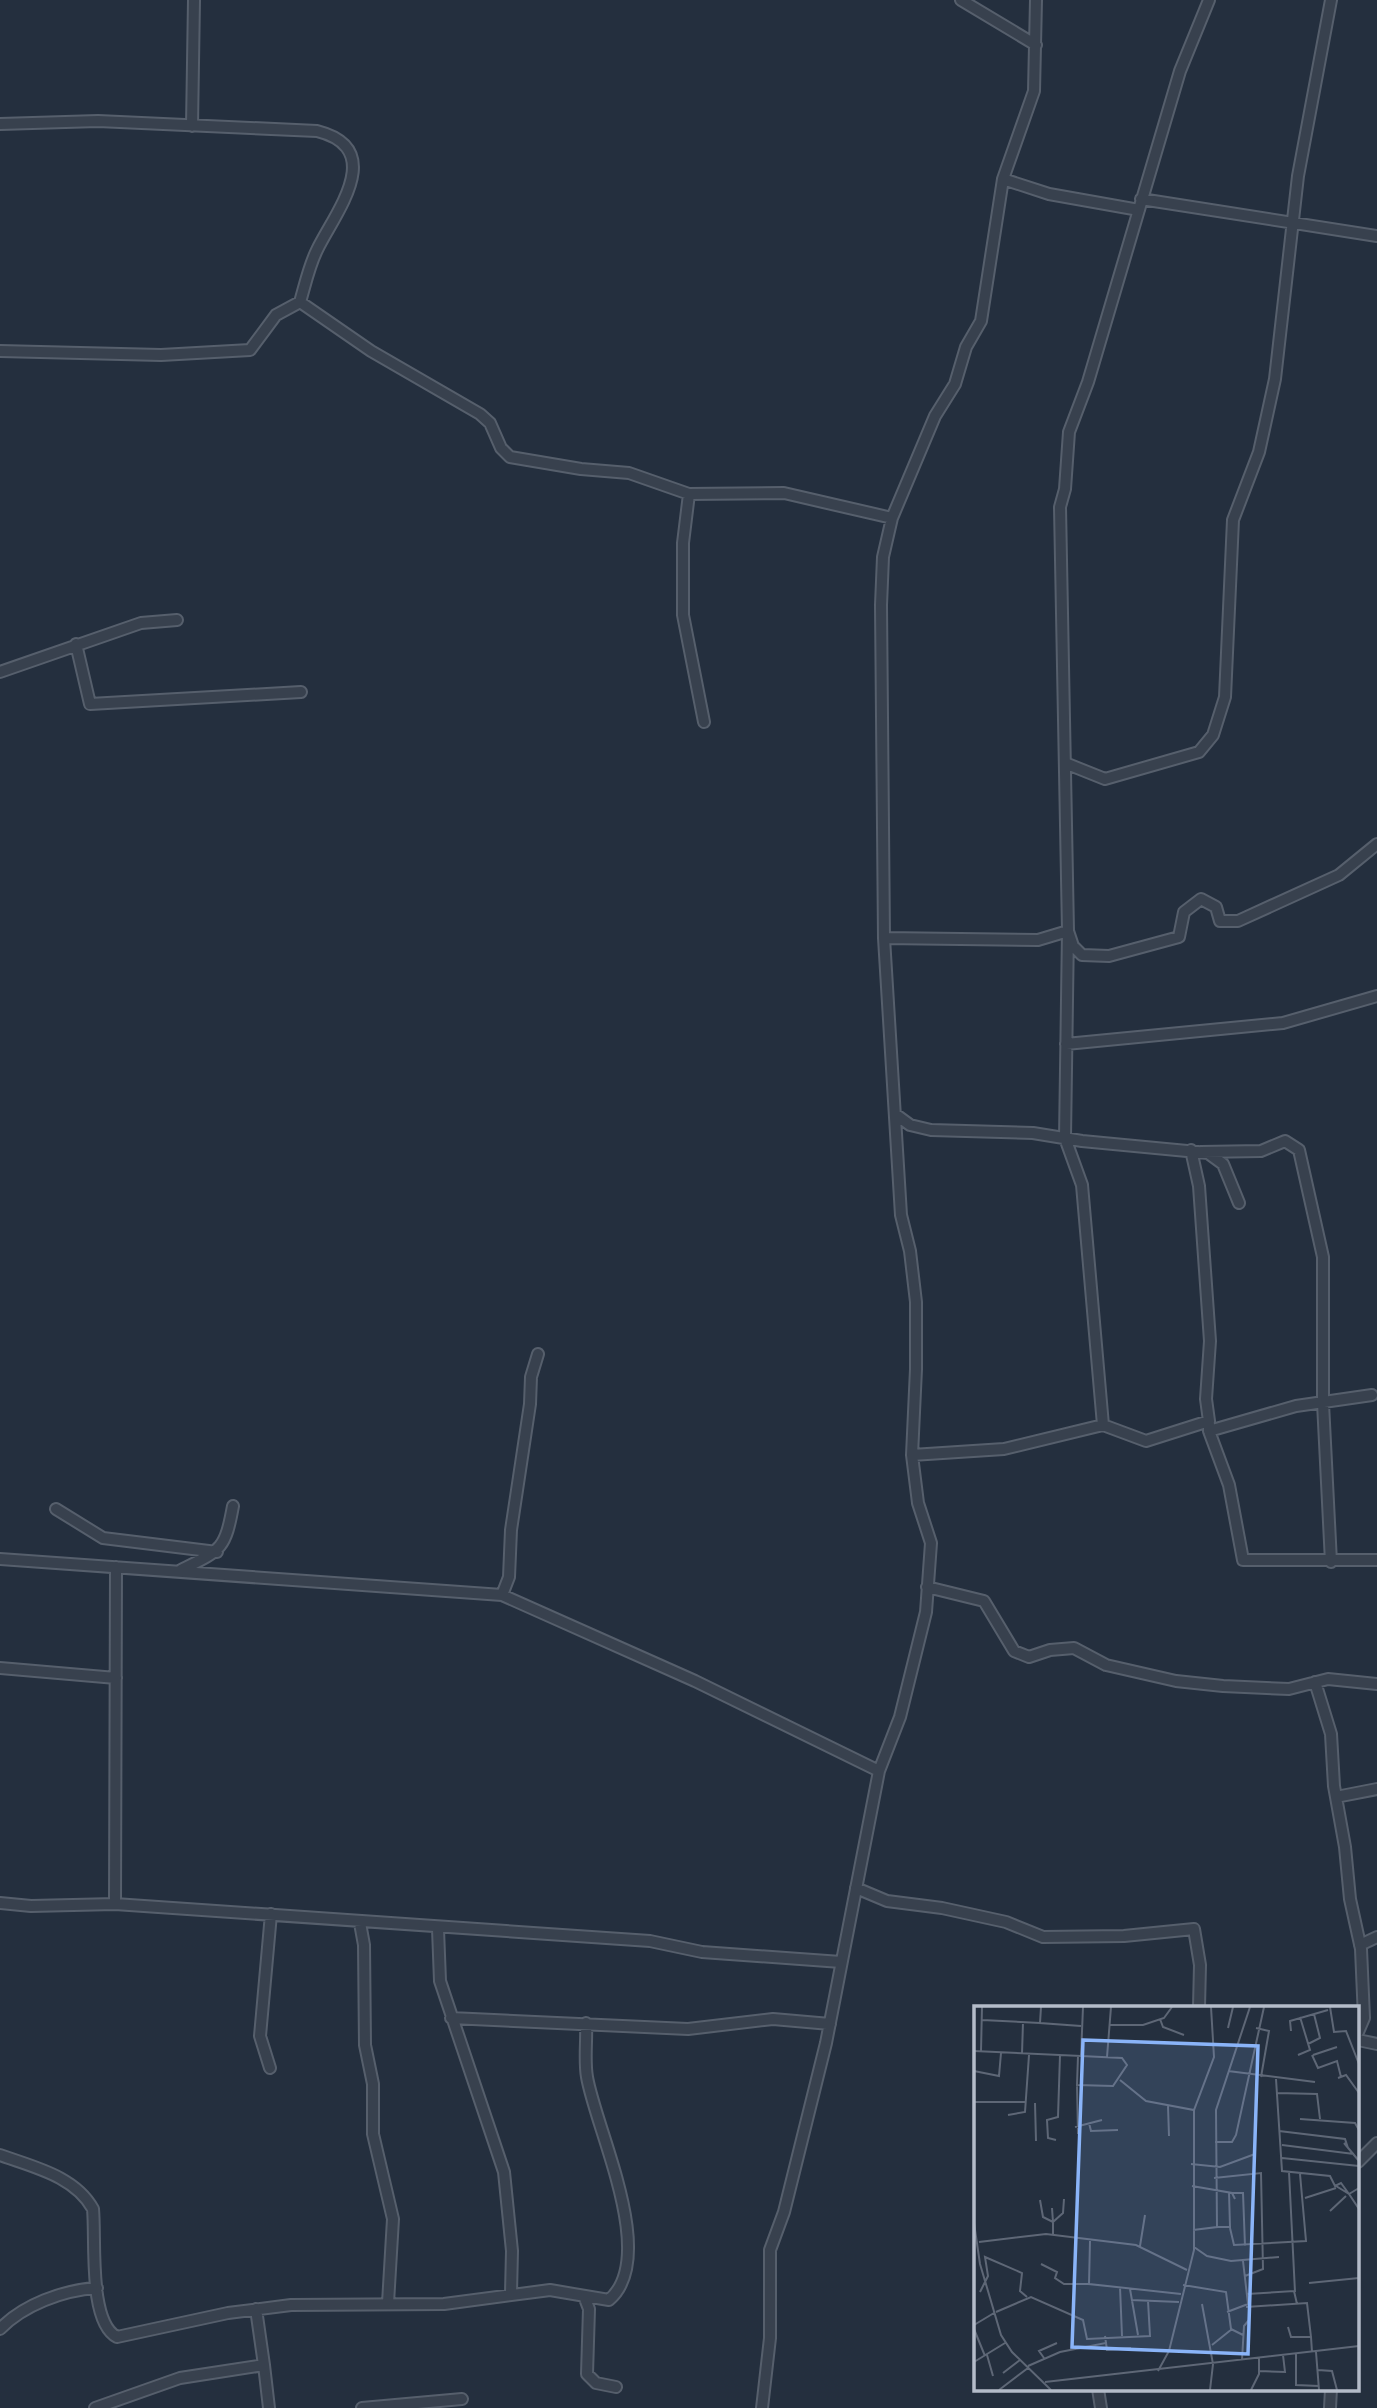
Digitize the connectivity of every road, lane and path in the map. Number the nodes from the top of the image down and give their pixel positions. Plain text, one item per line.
1 (194, 0) edge
2 (961, 0) edge
3 (1036, 0) edge
4 (1209, 0) edge
5 (1331, 0) edge
6 (1036, 45) junction
7 (0, 124) edge
8 (192, 126) junction
9 (1003, 179) junction
10 (1142, 199) junction
11 (1139, 210) junction
12 (1292, 221) junction
13 (1377, 236) edge
14 (300, 302) junction
15 (0, 351) edge
16 (689, 494) junction
17 (892, 518) junction
18 (177, 620) dead end
19 (76, 644) junction
20 (0, 672) edge
21 (301, 692) dead end
22 (704, 722) dead end
23 (1065, 763) junction
24 (1377, 844) edge
25 (1068, 931) junction
26 (884, 938) junction
27 (1377, 996) edge
28 (1066, 1044) junction
29 (895, 1114) junction
30 (910, 1125) junction
31 (896, 1134) junction
32 (1065, 1138) junction
33 (1196, 1151) junction
34 (1239, 1203) dead end
35 (538, 1354) dead end
36 (1372, 1395) dead end
37 (1322, 1403) junction
38 (1103, 1425) junction
39 (1209, 1426) junction
40 (912, 1455) junction
41 (233, 1506) dead end
42 (56, 1508) dead end
43 (217, 1552) junction
44 (0, 1559) edge
45 (1377, 1560) edge
46 (1331, 1562) junction
47 (116, 1567) junction
48 (179, 1571) junction
49 (927, 1587) junction
50 (502, 1595) junction
51 (0, 1668) edge
52 (116, 1678) junction
53 (1315, 1682) junction
54 (1377, 1684) edge
55 (879, 1771) junction
56 (1377, 1789) edge
57 (1336, 1797) junction
58 (856, 1888) junction
59 (0, 1903) edge
60 (116, 1904) junction
61 (271, 1914) junction
62 (360, 1923) junction
63 (438, 1929) junction
64 (1377, 1937) edge
65 (1360, 1945) junction
66 (841, 1962) junction
67 (1199, 2006) edge
68 (451, 2018) junction
69 (586, 2023) junction
70 (830, 2024) junction
71 (1360, 2027) edge
72 (270, 2068) dead end
73 (1377, 2143) edge
74 (0, 2155) edge
75 (1360, 2160) edge
76 (97, 2288) junction
77 (511, 2293) junction
78 (584, 2296) junction
79 (599, 2300) junction
80 (388, 2303) junction
81 (256, 2309) junction
82 (589, 2309) junction
83 (0, 2329) edge
84 (264, 2365) junction
85 (616, 2387) dead end
86 (1098, 2390) edge
87 (1331, 2390) edge
88 (462, 2399) dead end
89 (95, 2408) edge
90 (269, 2408) edge
91 (362, 2408) edge
92 (762, 2408) edge
93 (1101, 2408) edge
94 (1330, 2408) edge

1 - 8 street
2 - 6 street
3 - 6 street
4 - 10 street
5 - 12 street
6 - 9 street
7 - 8 street
8 - 14 street
9 - 11 street
9 - 17 street
10 - 11 street
10 - 12 street
11 - 23 street
12 - 13 street
12 - 23 street
14 - 15 street
14 - 16 street
16 - 17 street
16 - 22 street
17 - 26 street
18 - 19 street
19 - 20 street
19 - 21 street
23 - 25 street
24 - 25 street
25 - 26 street
25 - 28 street
26 - 29 street
27 - 28 street
28 - 32 street
29 - 30 street
29 - 31 street
30 - 31 street
30 - 32 street
31 - 40 street
32 - 33 street
32 - 38 street
33 - 34 street
33 - 37 street
33 - 39 street
35 - 50 street
36 - 37 street
37 - 39 street
37 - 46 street
38 - 39 street
38 - 40 street
39 - 46 street
40 - 49 street
41 - 43 street
42 - 43 street
43 - 48 street
44 - 47 street
45 - 46 street
47 - 48 street
47 - 52 street
48 - 50 street
49 - 53 street
49 - 55 street
50 - 55 street
51 - 52 street
52 - 60 street
53 - 54 street
53 - 57 street
55 - 58 street
56 - 57 street
57 - 65 street
58 - 66 street
58 - 67 street
59 - 60 street
60 - 61 street
61 - 62 street
61 - 72 street
62 - 63 street
62 - 80 street
63 - 66 street
63 - 68 street
64 - 65 street
65 - 71 street
66 - 70 street
68 - 69 street
68 - 77 street
69 - 70 street
69 - 79 street
70 - 92 street
73 - 75 street
74 - 76 street
76 - 81 street
76 - 83 street
77 - 78 street
77 - 80 street
78 - 79 street
78 - 82 street
79 - 82 street
80 - 81 street
81 - 84 street
82 - 85 street
84 - 89 street
84 - 90 street
86 - 93 street
87 - 94 street
88 - 91 street

